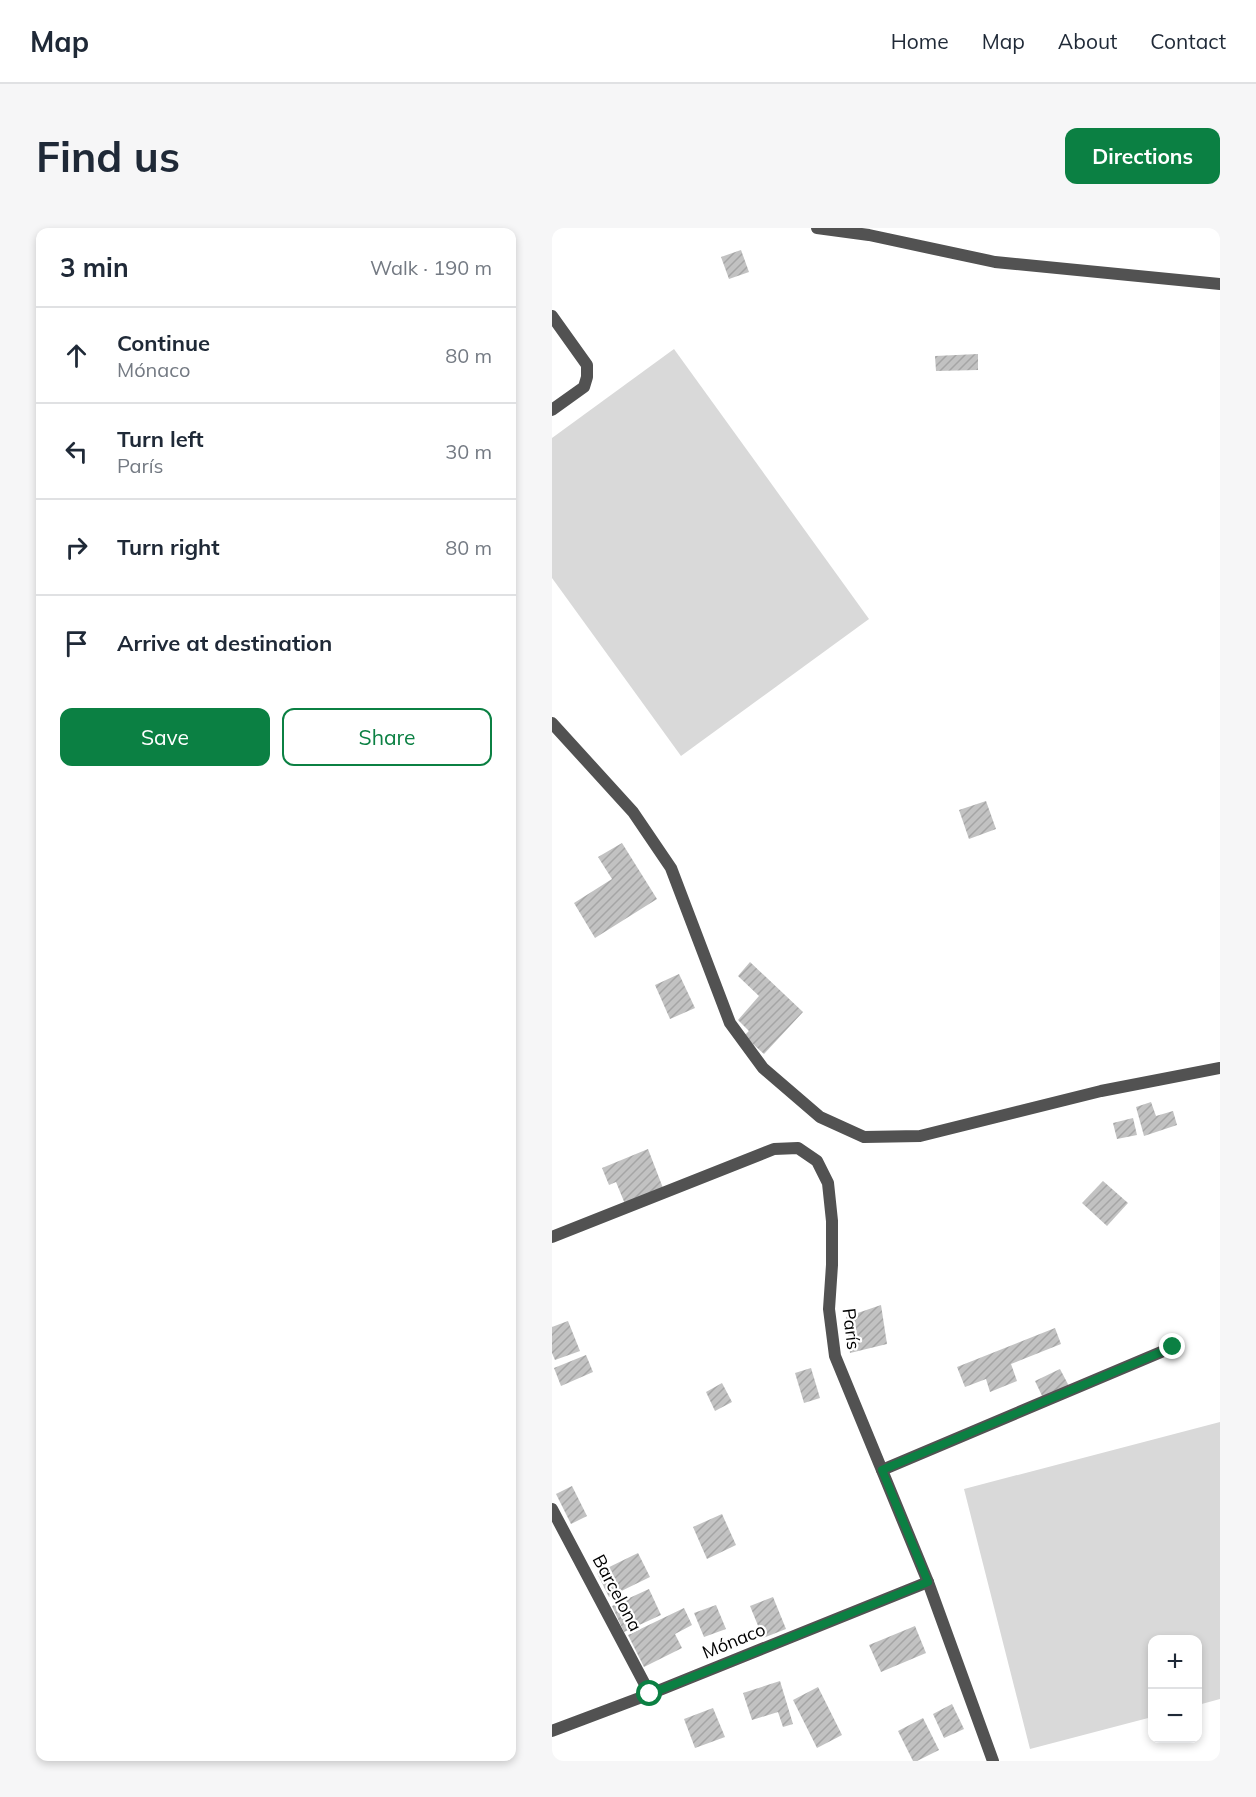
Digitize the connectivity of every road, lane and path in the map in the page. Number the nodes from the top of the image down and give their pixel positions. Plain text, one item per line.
1 (817, 228) edge
2 (1220, 284) edge
3 (552, 316) edge
4 (552, 410) edge
5 (552, 723) edge
6 (1220, 1068) edge
7 (552, 1237) edge
8 (1173, 1347) dead end
9 (882, 1470) junction
10 (552, 1509) edge
11 (928, 1582) junction
12 (650, 1694) junction
13 (552, 1731) edge
14 (993, 1761) edge

1 - 2 street
3 - 4 street
5 - 6 street
7 - 9 street, París
8 - 9 street
9 - 11 street, París
10 - 12 street, Barcelona
11 - 12 street, Mónaco
11 - 14 street, París
12 - 13 street, Mónaco

